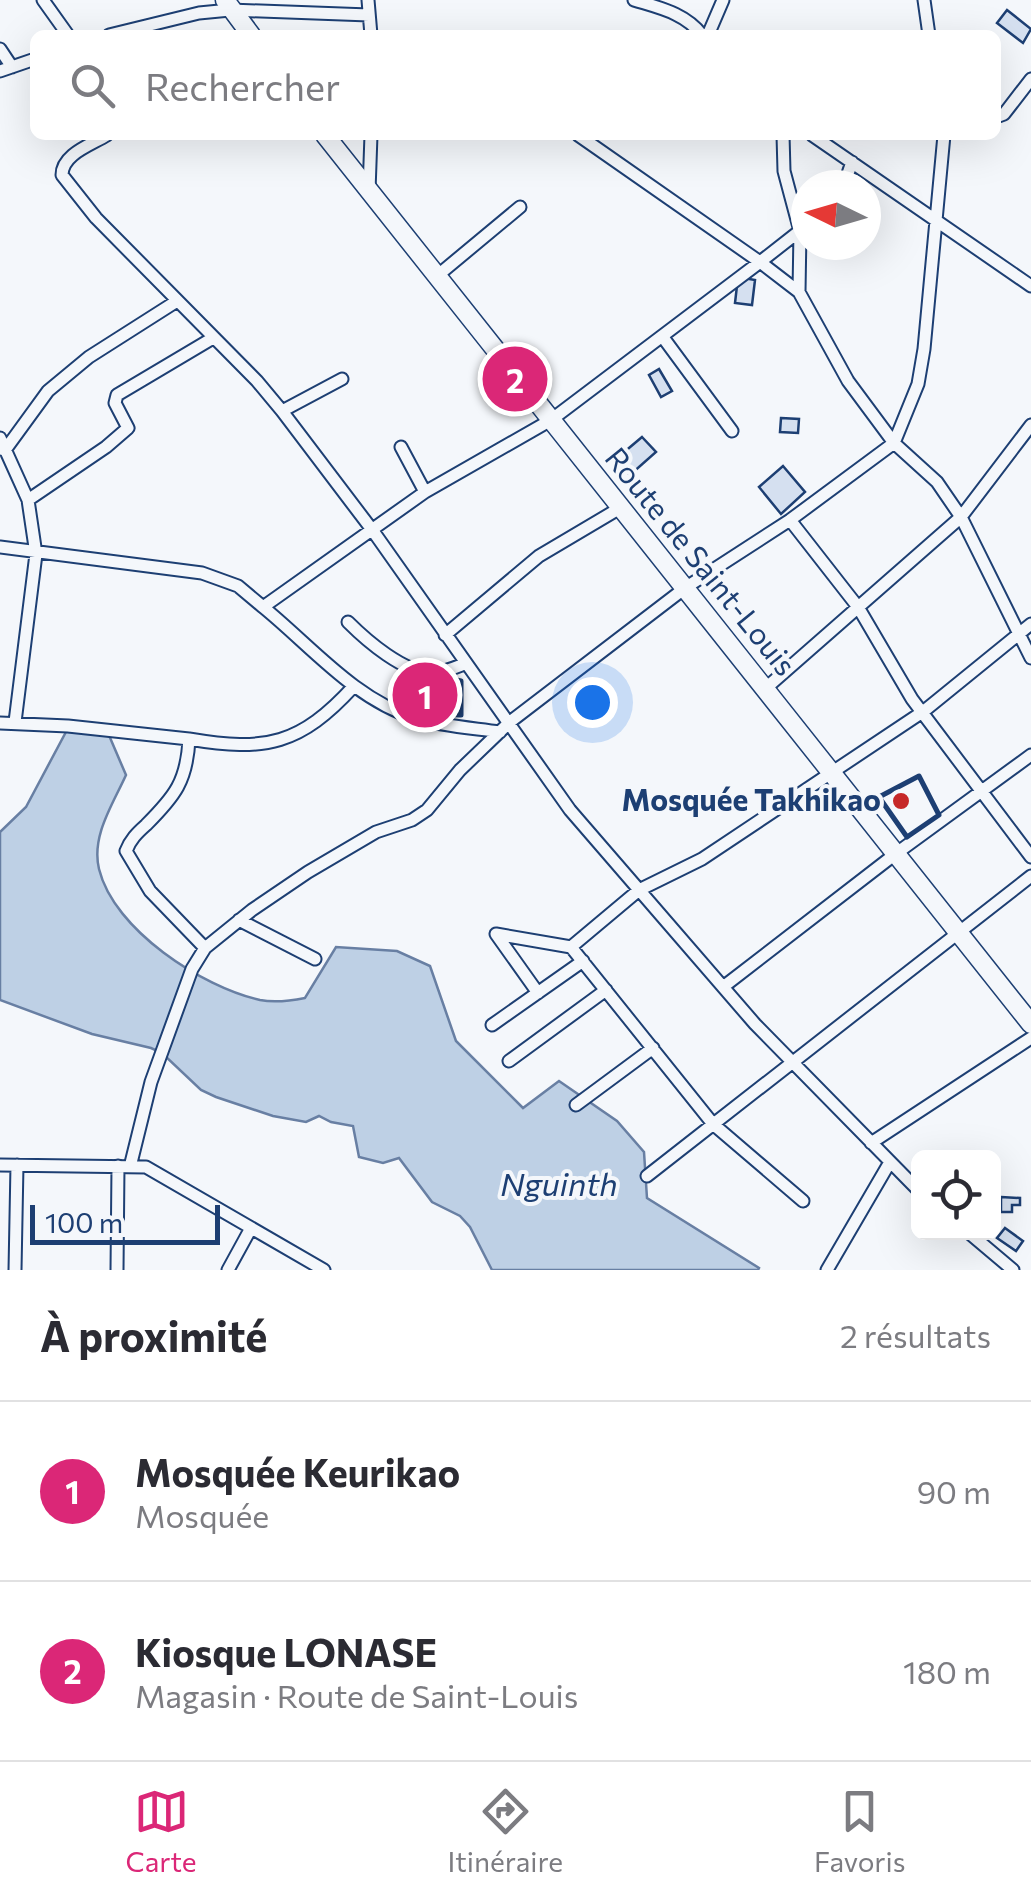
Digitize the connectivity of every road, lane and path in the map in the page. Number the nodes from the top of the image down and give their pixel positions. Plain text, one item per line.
1 (44, 0) edge
2 (368, 0) edge
3 (634, 0) edge
4 (722, 0) edge
5 (924, 0) edge
6 (228, 5) edge
7 (369, 15) junction
8 (65, 30) edge
9 (128, 30) edge
10 (247, 30) edge
11 (370, 30) edge
12 (699, 30) edge
13 (707, 30) edge
14 (927, 30) edge
15 (0, 49) edge
16 (30, 61) edge
17 (6, 69) edge
18 (1031, 78) edge
19 (1001, 115) edge
20 (99, 140) edge
21 (329, 140) edge
22 (371, 140) edge
23 (585, 140) edge
24 (783, 140) edge
25 (819, 140) edge
26 (943, 140) edge
27 (852, 162) junction
28 (849, 170) edge
29 (369, 192) junction
30 (791, 192) edge
31 (520, 207) dead end
32 (934, 221) junction
33 (791, 238) edge
34 (801, 260) edge
35 (760, 262) junction
36 (437, 276) junction
37 (1031, 286) edge
38 (799, 292) junction
39 (177, 301) junction
40 (662, 336) junction
41 (213, 338) junction
42 (342, 379) dead end
43 (282, 410) junction
44 (551, 420) junction
45 (1031, 425) edge
46 (732, 430) dead end
47 (894, 443) junction
48 (2, 446) edge
49 (401, 447) dead end
50 (424, 492) junction
51 (28, 500) junction
52 (620, 508) junction
53 (961, 517) junction
54 (790, 520) junction
55 (373, 530) junction
56 (0, 547) edge
57 (36, 554) junction
58 (684, 588) junction
59 (858, 607) junction
60 (263, 608) junction
61 (348, 622) dead end
62 (1031, 624) edge
63 (1018, 633) junction
64 (445, 635) junction
65 (1031, 658) edge
66 (464, 664) junction
67 (354, 686) junction
68 (766, 688) junction
69 (924, 711) junction
70 (15, 722) junction
71 (510, 722) junction
72 (0, 723) edge
73 (500, 732) junction
74 (189, 739) junction
75 (1031, 755) edge
76 (831, 775) junction
77 (980, 791) junction
78 (894, 855) junction
79 (1031, 857) edge
80 (1031, 876) edge
81 (640, 890) junction
82 (239, 920) junction
83 (957, 934) junction
84 (571, 947) junction
85 (204, 948) junction
86 (315, 959) dead end
87 (583, 962) junction
88 (724, 987) junction
89 (606, 990) junction
90 (538, 993) junction
91 (1031, 1024) edge
92 (492, 1025) dead end
93 (1031, 1038) edge
94 (653, 1048) junction
95 (509, 1061) dead end
96 (791, 1062) junction
97 (576, 1104) dead end
98 (713, 1124) junction
99 (871, 1144) junction
100 (890, 1162) junction
101 (0, 1164) edge
102 (17, 1165) junction
103 (124, 1166) junction
104 (648, 1176) dead end
105 (911, 1183) edge
106 (803, 1201) dead end
107 (251, 1228) junction
108 (977, 1240) edge
109 (0, 1261) edge
110 (15, 1266) edge
111 (117, 1270) edge
112 (228, 1270) edge
113 (324, 1270) edge
114 (827, 1270) edge
115 (1013, 1270) edge

1 - 8 street
2 - 7 street
3 - 12 street
4 - 13 street
5 - 14 street
6 - 7 street
6 - 9 street
6 - 10 main road
7 - 11 street
15 - 17 street
16 - 17 street
18 - 19 street
20 - 39 street
21 - 29 main road, Route de Saint-Louis
22 - 29 street
23 - 35 street
24 - 30 street
25 - 27 street
26 - 32 street
27 - 28 street
27 - 32 street
29 - 36 main road, Route de Saint-Louis
31 - 36 street
32 - 37 street
32 - 47 street
33 - 35 street
34 - 38 street
35 - 38 street
35 - 40 street
36 - 44 main road, Route de Saint-Louis
38 - 47 street
39 - 41 street
39 - 48 street
40 - 44 street
40 - 46 street
41 - 43 street
41 - 51 street
42 - 43 street
43 - 55 street
44 - 50 street
44 - 52 main road, Route de Saint-Louis
45 - 53 street
47 - 53 street
47 - 54 street
48 - 51 street
49 - 50 street
50 - 55 street
51 - 57 street
52 - 58 main road, Route de Saint-Louis
52 - 64 street
53 - 59 street
53 - 63 street
54 - 58 street
54 - 59 street
55 - 60 street
55 - 64 street
56 - 57 street
57 - 60 street
57 - 70 street
58 - 68 main road, Route de Saint-Louis
58 - 71 street
59 - 68 street
59 - 69 street
60 - 67 street
61 - 66 street
62 - 63 street
63 - 65 street
63 - 69 street
64 - 66 street
66 - 71 street
67 - 73 street
67 - 74 street
68 - 76 main road, Route de Saint-Louis
69 - 76 street
69 - 77 street
70 - 72 street
70 - 74 street
71 - 73 street
71 - 81 street
73 - 82 street
74 - 85 street
75 - 77 street
76 - 78 main road, Route de Saint-Louis
76 - 81 street
77 - 78 street
77 - 79 street
78 - 83 main road, Route de Saint-Louis
78 - 88 street
80 - 83 street
81 - 84 street
81 - 88 street
82 - 85 street
82 - 86 street
83 - 91 main road, Route de Saint-Louis
83 - 96 street
84 - 87 street
84 - 90 street
85 - 103 street
87 - 89 street
87 - 90 street
88 - 96 street
89 - 94 street
89 - 95 street
90 - 92 street
93 - 99 street
94 - 97 street
94 - 98 street
96 - 98 street
96 - 99 street
98 - 104 street
98 - 106 street
99 - 100 street
100 - 105 street
100 - 114 street
101 - 102 street
102 - 103 street
102 - 110 street
103 - 107 street
103 - 111 street
107 - 112 street
107 - 113 street
108 - 115 street
109 - 110 street

